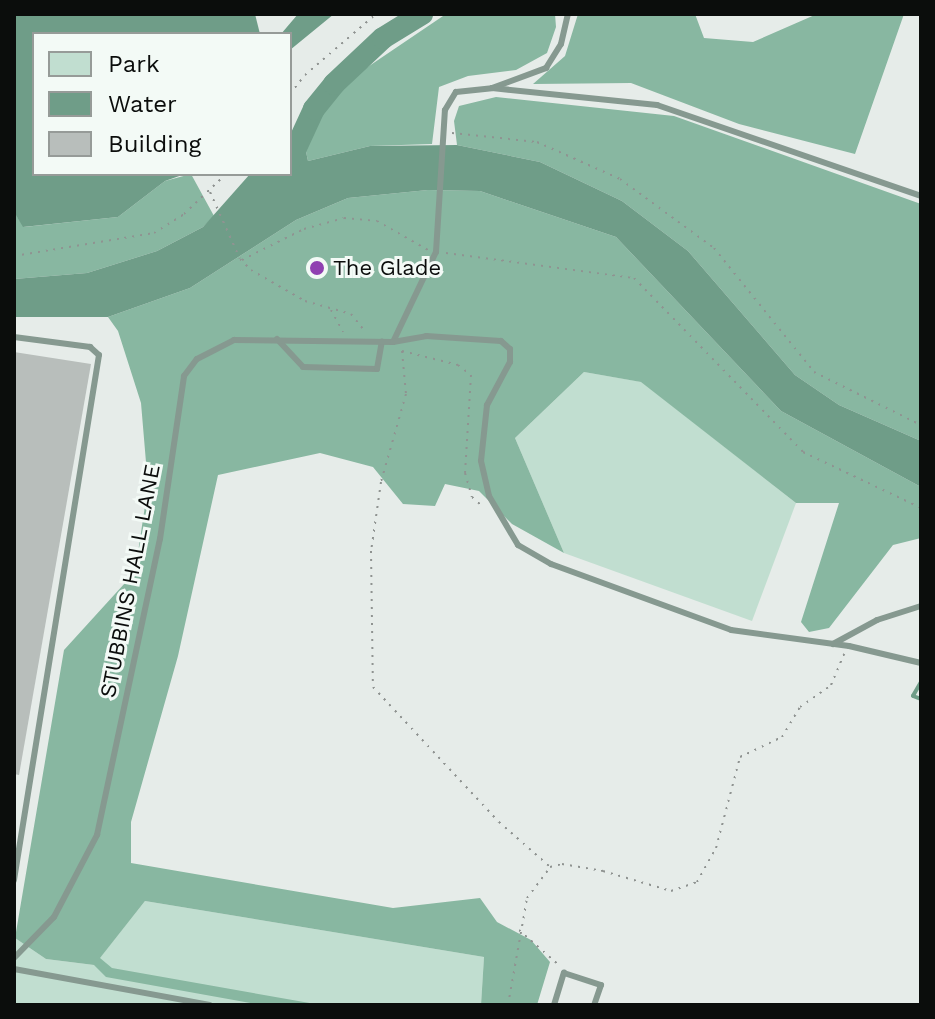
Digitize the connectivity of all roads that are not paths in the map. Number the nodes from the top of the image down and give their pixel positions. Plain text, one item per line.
1 (568, 14) edge
2 (492, 88) junction
3 (921, 196) edge
4 (14, 337) edge
5 (277, 339) junction
6 (382, 341) junction
7 (393, 342) junction
8 (921, 606) edge
9 (833, 644) junction
10 (921, 663) edge
11 (14, 879) edge
12 (14, 958) edge
13 (14, 969) edge
14 (210, 1005) edge
15 (554, 1005) edge
16 (594, 1005) edge

1 - 2 lane
2 - 3 lane
2 - 7 lane
4 - 11 lane
5 - 6 lane, STUBBINS HALL LANE
5 - 6 lane
5 - 12 lane, STUBBINS HALL LANE
6 - 7 lane, STUBBINS HALL LANE
7 - 9 lane, STUBBINS HALL LANE
8 - 9 lane
9 - 10 lane
13 - 14 lane
15 - 16 lane

